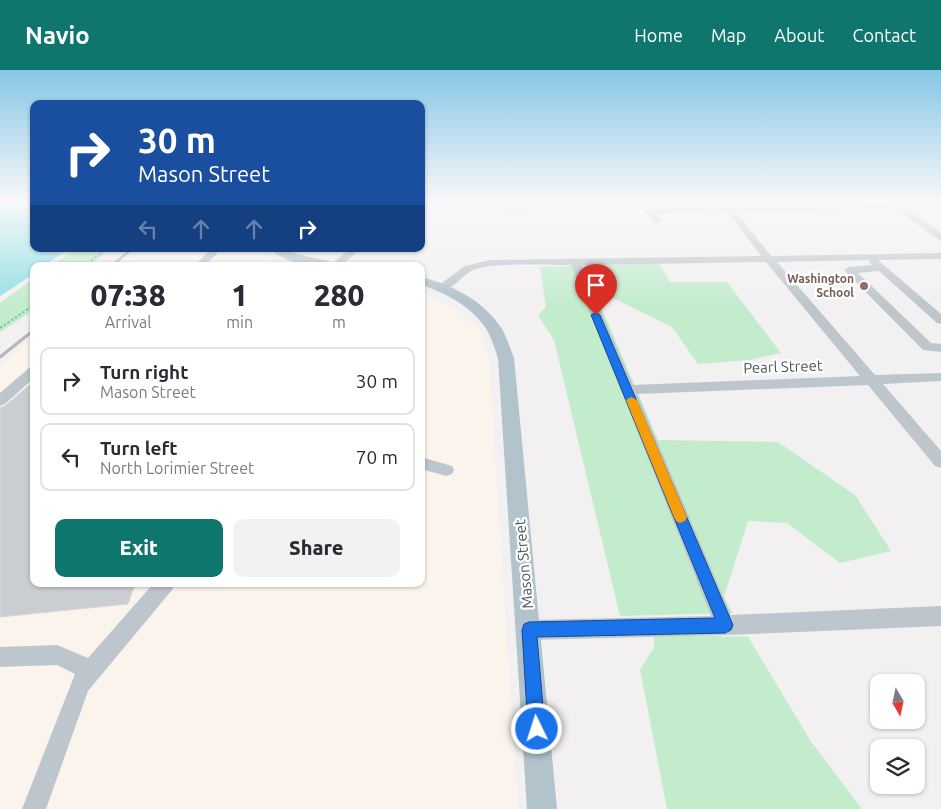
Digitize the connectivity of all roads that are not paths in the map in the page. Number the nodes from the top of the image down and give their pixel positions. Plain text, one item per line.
1 (751, 236) edge
2 (213, 252) edge
3 (282, 252) edge
4 (351, 252) edge
5 (941, 256) edge
6 (869, 257) junction
7 (768, 258) junction
8 (203, 262) edge
9 (297, 262) edge
10 (340, 262) edge
11 (575, 262) junction
12 (882, 268) junction
13 (425, 282) edge
14 (441, 288) junction
15 (941, 320) edge
16 (941, 348) edge
17 (30, 374) edge
18 (941, 377) edge
19 (872, 380) junction
20 (627, 390) junction
21 (0, 401) edge
22 (941, 462) edge
23 (425, 464) edge
24 (446, 470) dead end
25 (162, 587) edge
26 (941, 616) edge
27 (725, 625) junction
28 (529, 630) junction
29 (0, 657) edge
30 (91, 670) junction
31 (34, 809) edge
32 (542, 809) edge

1 - 7 street
2 - 8 street
3 - 9 main road
4 - 10 street
5 - 6 street
6 - 7 street
6 - 12 street
7 - 11 street
7 - 19 street
11 - 14 street
11 - 20 street
12 - 15 street
12 - 16 street
13 - 14 main road, Mason Street
14 - 28 main road, Mason Street
17 - 21 street
18 - 19 street, Pearl Street
19 - 20 street, Pearl Street
19 - 22 street
20 - 27 street
23 - 24 street
25 - 30 street
26 - 27 street, Mason Street
27 - 28 street, Mason Street
28 - 32 main road
29 - 30 street
30 - 31 street

